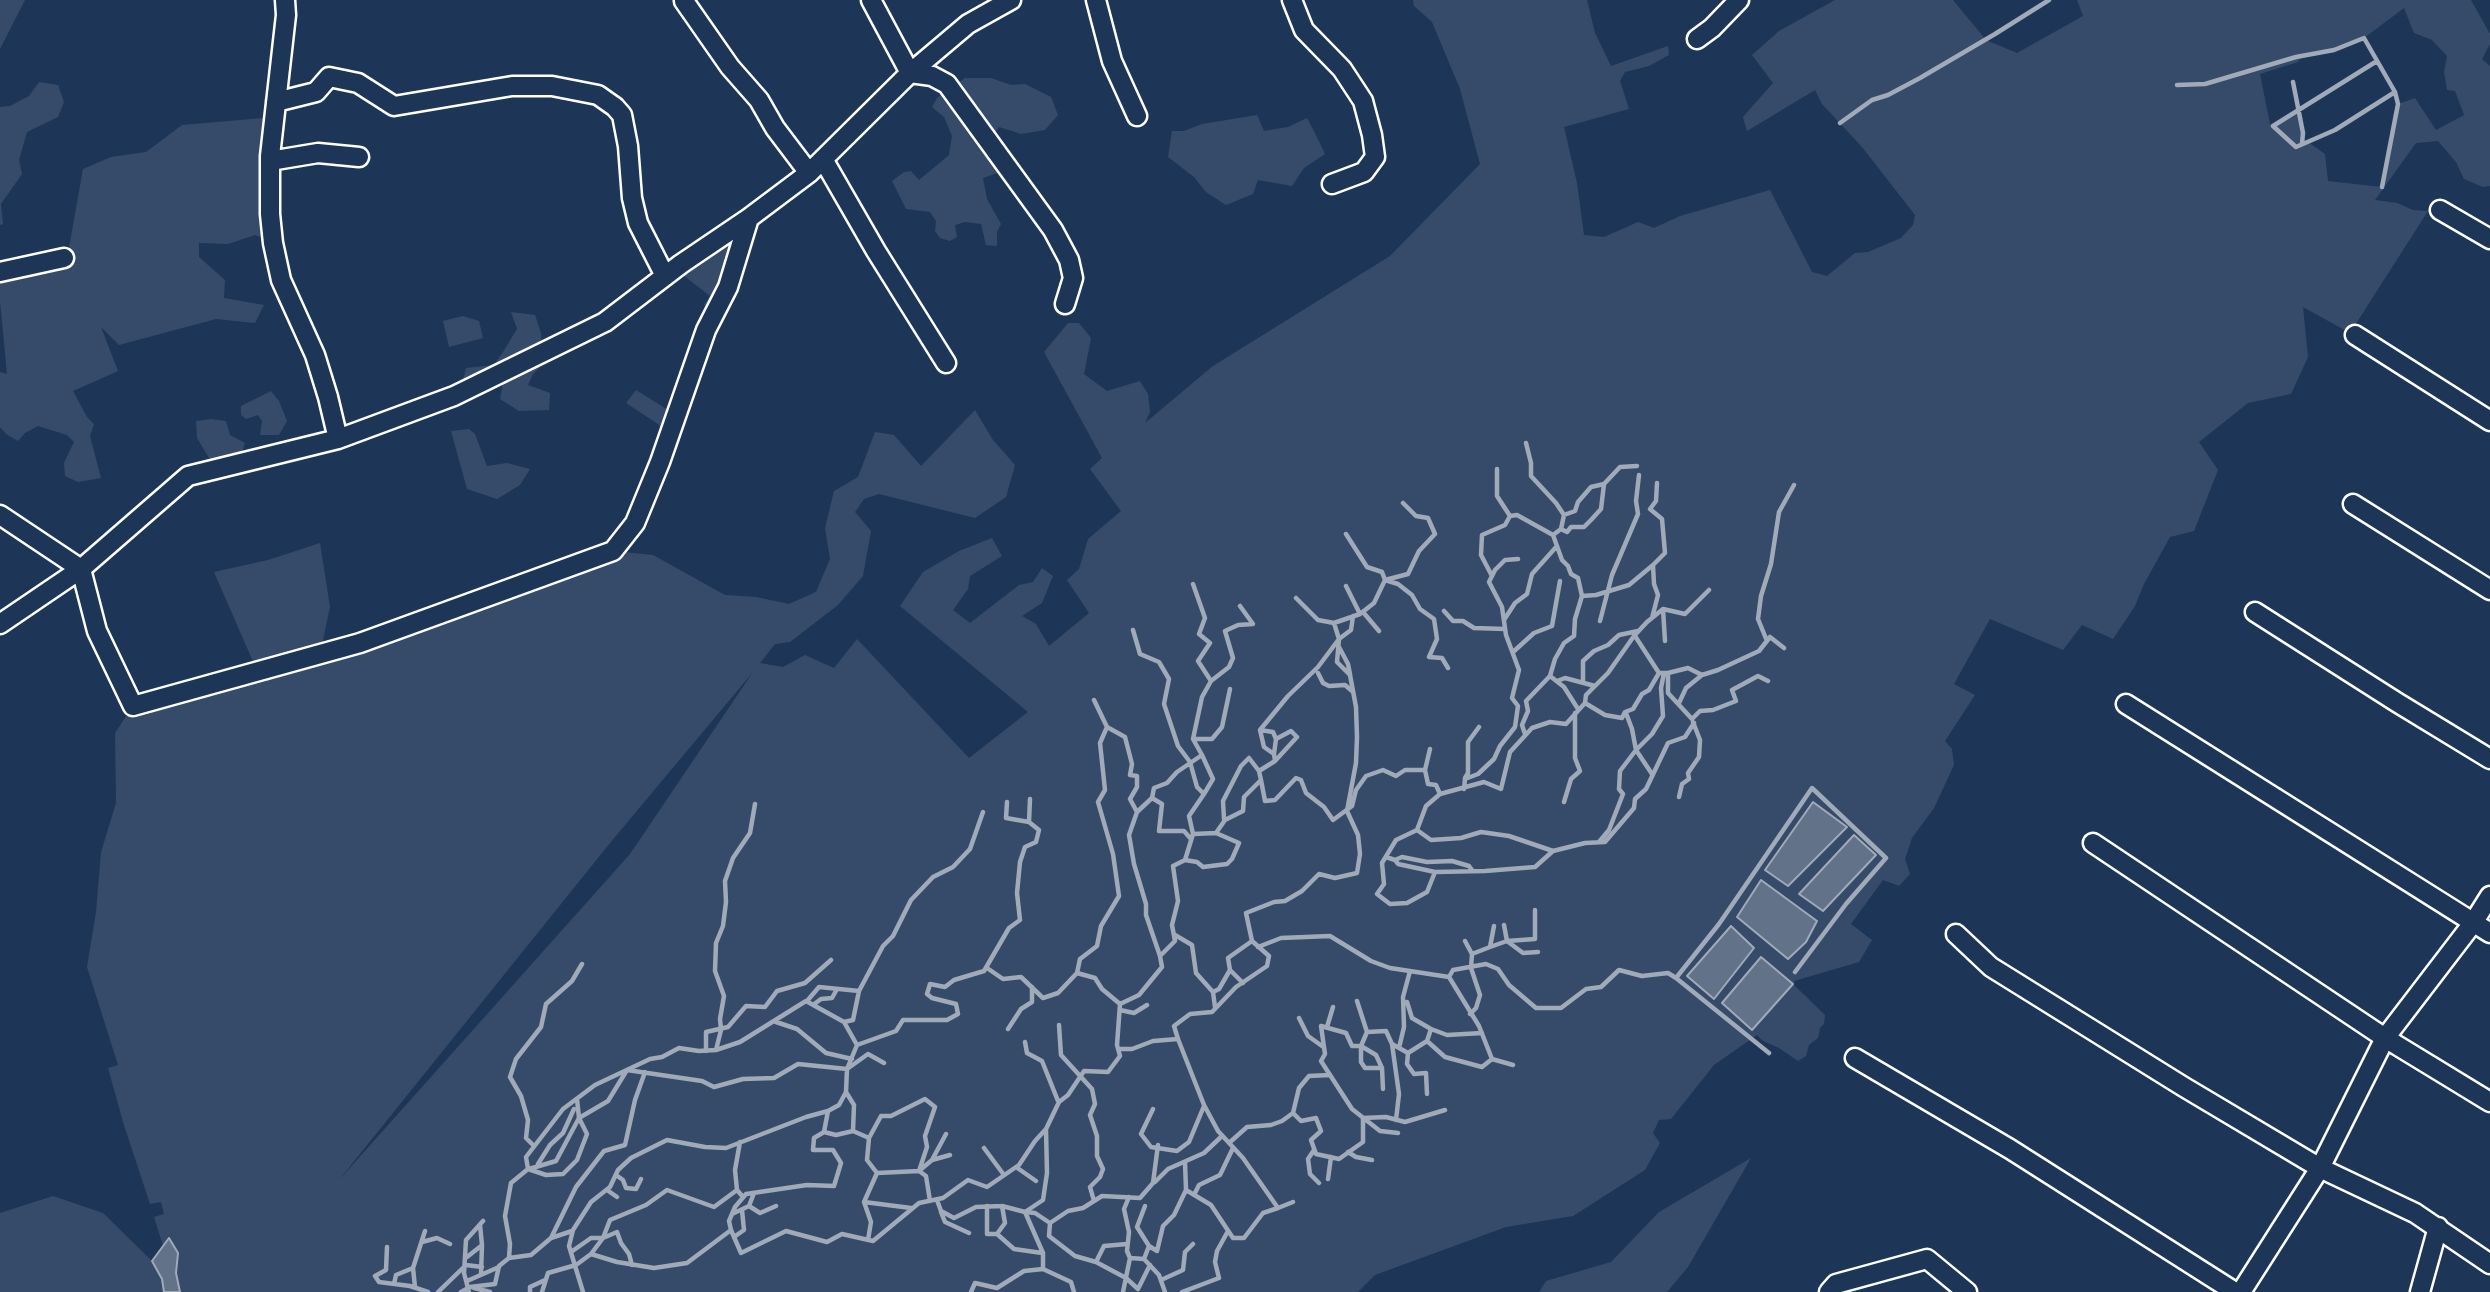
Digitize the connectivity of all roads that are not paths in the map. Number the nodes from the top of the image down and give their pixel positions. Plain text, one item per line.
1 (285, 0) edge
2 (872, 0) edge
3 (1011, 0) edge
4 (1096, 0) edge
5 (1292, 0) edge
6 (1739, 0) edge
7 (684, 1) edge
8 (1697, 39) dead end
9 (910, 73) junction
10 (276, 102) junction
11 (1136, 116) dead end
12 (359, 157) dead end
13 (824, 159) junction
14 (270, 161) junction
15 (809, 173) junction
16 (1332, 184) dead end
17 (2440, 210) dead end
18 (748, 218) junction
19 (2490, 239) edge
20 (64, 258) dead end
21 (0, 272) edge
22 (665, 276) junction
23 (1065, 304) dead end
24 (2355, 335) dead end
25 (946, 363) dead end
26 (2490, 421) edge
27 (338, 439) junction
28 (2353, 504) dead end
29 (0, 515) edge
30 (82, 569) junction
31 (2490, 590) edge
32 (2255, 612) dead end
33 (0, 624) edge
34 (2126, 704) dead end
35 (2490, 759) edge
36 (2093, 843) dead end
37 (2490, 896) edge
38 (2473, 923) junction
39 (2490, 933) edge
40 (1956, 934) dead end
41 (2385, 1038) junction
42 (1854, 1058) dead end
43 (2490, 1102) edge
44 (2320, 1168) junction
45 (2438, 1227) junction
46 (2490, 1264) edge
47 (1829, 1292) edge
48 (1967, 1292) edge
49 (2235, 1292) edge
50 (2241, 1292) edge
51 (2420, 1292) edge

1 - 10 street
2 - 9 street
3 - 9 street
4 - 11 street
5 - 16 street
6 - 8 street
7 - 15 street
9 - 13 street
9 - 23 street
10 - 14 street
10 - 22 street
12 - 14 street
13 - 15 street
13 - 25 street
14 - 27 street
15 - 18 street
17 - 19 street
18 - 22 street
18 - 30 street
20 - 21 street
22 - 27 street
24 - 26 street
27 - 30 street
28 - 31 street
29 - 30 street
30 - 33 street
32 - 35 street
34 - 38 street
36 - 41 street
37 - 38 street
38 - 39 street
38 - 41 street
40 - 44 street
41 - 43 street
41 - 44 street
42 - 49 street
44 - 45 street
44 - 50 street
45 - 46 street
45 - 51 street
47 - 48 street

